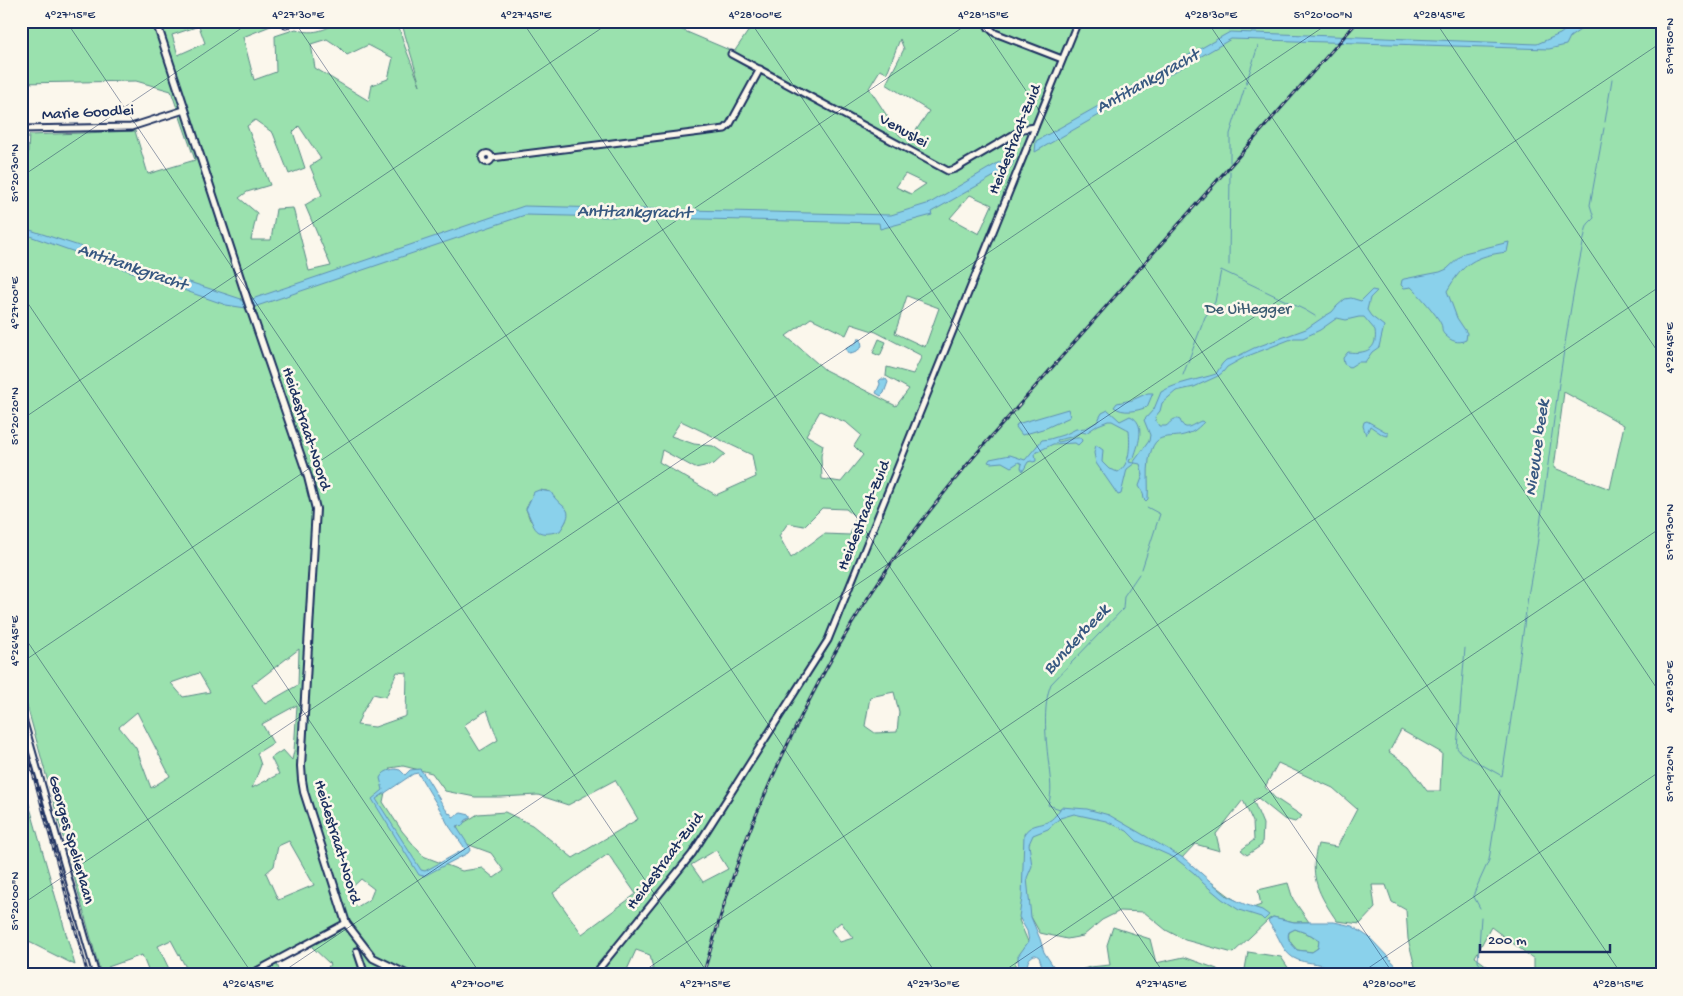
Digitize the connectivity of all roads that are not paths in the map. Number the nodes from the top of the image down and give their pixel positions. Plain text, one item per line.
1 (156, 21) edge
2 (985, 21) edge
3 (1078, 21) edge
4 (731, 54) dead end
5 (1062, 59) junction
6 (760, 69) junction
7 (184, 110) junction
8 (1035, 127) junction
9 (21, 129) edge
10 (492, 158) dead end
11 (21, 712) edge
12 (346, 923) junction
13 (357, 951) dead end
14 (96, 975) edge
15 (249, 975) edge
16 (365, 975) edge
17 (408, 975) edge
18 (594, 975) edge

1 - 7 street, Heidestraat-Noord
2 - 5 street
3 - 5 street, Heidestraat-Zuid
4 - 6 street, Venuslei
5 - 8 street, Heidestraat-Zuid
6 - 8 street, Venuslei
6 - 10 street
7 - 9 street, Marie Goodlei
7 - 12 street, Heidestraat-Noord
8 - 18 street, Heidestraat-Zuid
11 - 14 street, Georges Spelierlaan
12 - 15 street
12 - 17 street, Heidestraat-Noord
13 - 16 street

